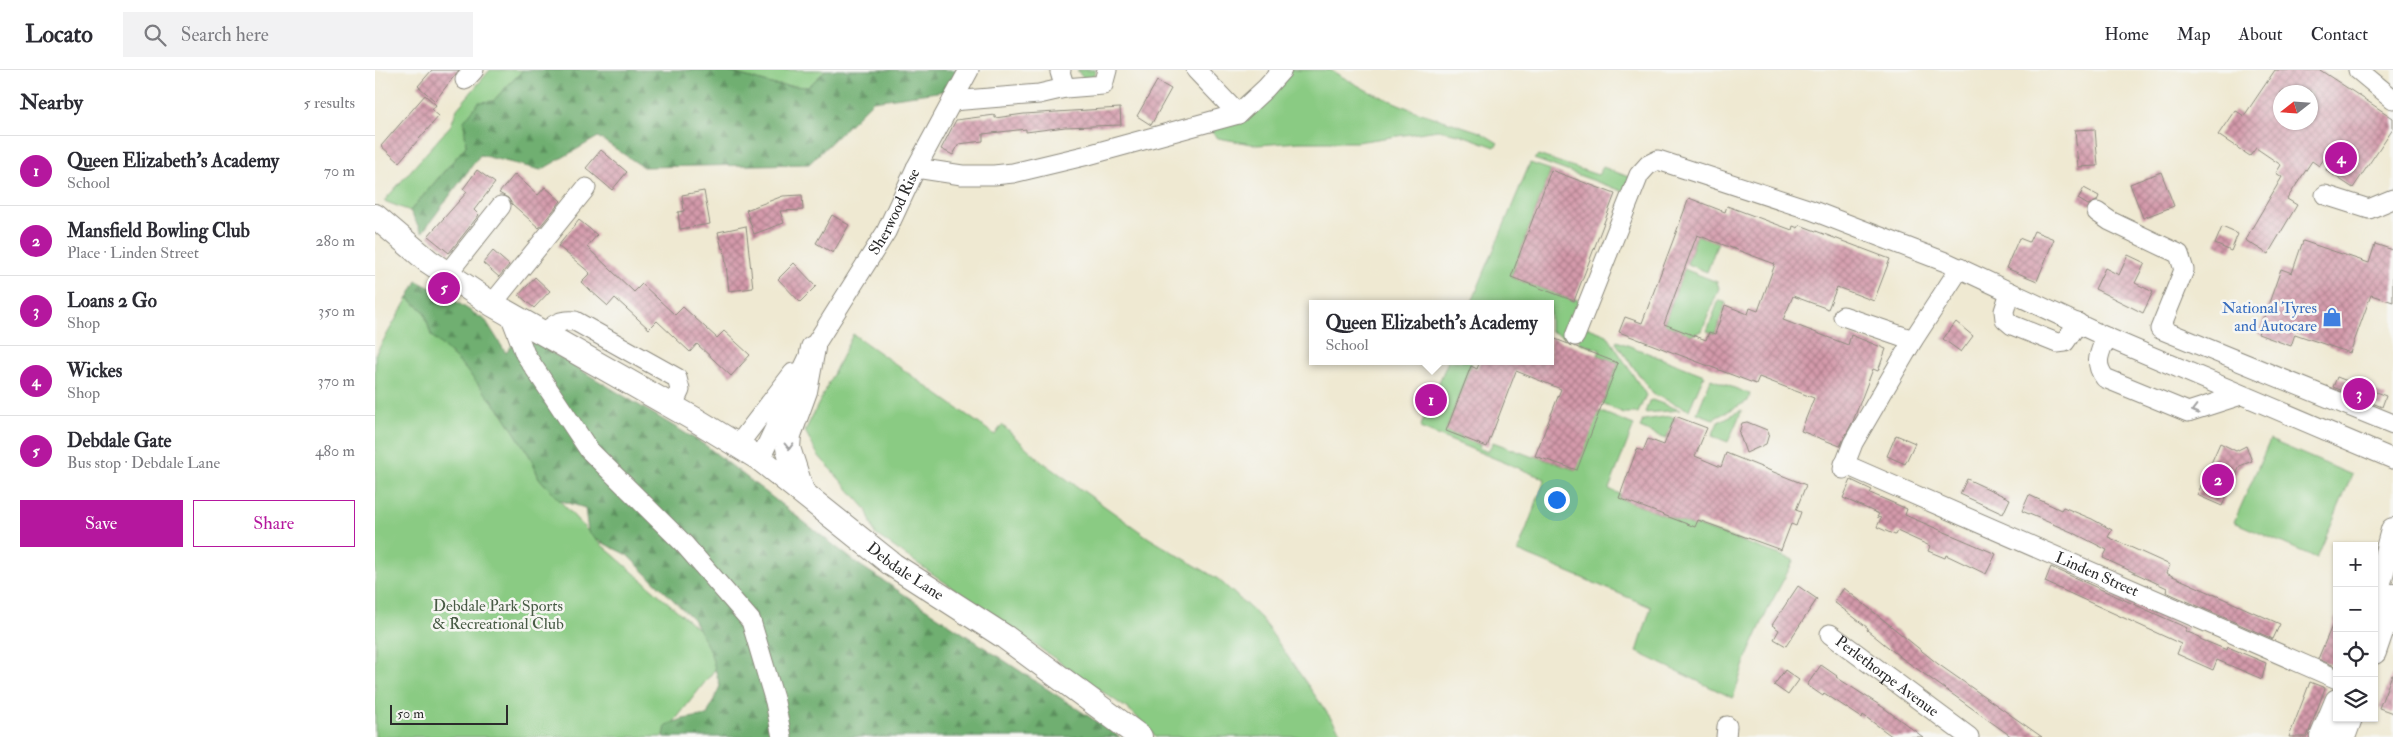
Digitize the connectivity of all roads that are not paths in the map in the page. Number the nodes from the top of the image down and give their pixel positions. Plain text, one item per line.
1 (969, 70) edge
2 (1107, 70) edge
3 (1282, 70) edge
4 (2358, 70) edge
5 (1197, 71) edge
6 (1063, 79) edge
7 (2393, 99) edge
8 (952, 101) junction
9 (1238, 114) junction
10 (916, 168) junction
11 (586, 188) dead end
12 (2325, 195) dead end
13 (2393, 199) edge
14 (501, 206) dead end
15 (2097, 212) dead end
16 (375, 216) edge
17 (1960, 268) junction
18 (447, 274) junction
19 (2010, 292) junction
20 (501, 308) junction
21 (1843, 316) dead end
22 (2078, 324) junction
23 (1575, 336) dead end
24 (2106, 337) junction
25 (1913, 340) junction
26 (813, 348) junction
27 (2241, 395) junction
28 (2393, 424) edge
29 (738, 445) junction
30 (760, 458) junction
31 (2393, 459) edge
32 (802, 491) junction
33 (2393, 530) edge
34 (2378, 587) edge
35 (2393, 596) edge
36 (1829, 634) dead end
37 (2378, 640) edge
38 (2333, 677) edge
39 (2333, 711) edge
40 (2349, 722) edge
41 (782, 737) edge
42 (1140, 737) edge
43 (1969, 737) edge
44 (2322, 737) edge
45 (2343, 737) edge

1 - 8 street, Sherwood Rise
2 - 6 street
3 - 9 street
4 - 7 street
5 - 9 street
6 - 8 street
8 - 10 street, Sherwood Rise
9 - 10 street
10 - 26 street, Sherwood Rise
11 - 20 street
12 - 13 street
14 - 18 street
15 - 28 street
16 - 18 main road, Debdale Lane
17 - 19 street
17 - 23 street
17 - 25 street
18 - 20 main road, Debdale Lane
19 - 22 street
19 - 22 street
20 - 29 main road, Debdale Lane
20 - 41 street
21 - 25 street
22 - 24 street
24 - 27 street
27 -> 24 street
25 - 38 street, Linden Street
26 - 29 street, Sherwood Rise
26 - 30 street, Sherwood Rise
26 -> 32 main road
27 - 31 street
29 - 30 main road, Debdale Lane
30 - 32 main road, Debdale Lane
32 - 42 main road, Debdale Lane
33 - 34 main road
35 - 37 main road
36 - 43 street, Perlethorpe Avenue
39 - 44 main road
40 - 45 main road

